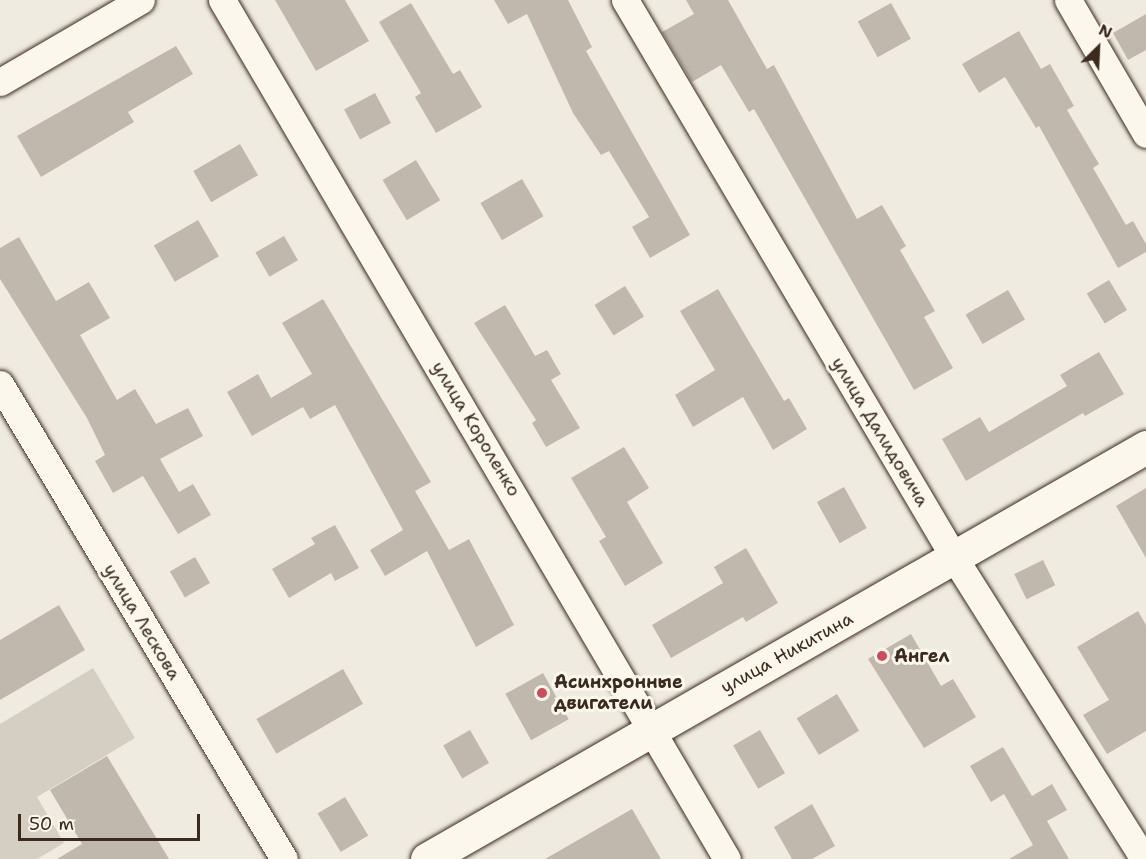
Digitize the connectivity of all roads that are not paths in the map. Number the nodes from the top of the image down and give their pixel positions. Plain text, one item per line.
1 (141, 0) edge
2 (222, 0) edge
3 (625, 0) edge
4 (1068, 0) edge
5 (0, 82) edge
6 (1146, 134) edge
7 (0, 384) edge
8 (1146, 447) edge
9 (955, 559) junction
10 (653, 728) junction
11 (284, 859) edge
12 (427, 859) edge
13 (728, 859) edge
14 (1144, 859) edge

1 - 5 street
2 - 10 street, улица Короленко
3 - 9 street, улица Далидовича
4 - 6 street
7 - 11 street, улица Лескова
8 - 9 main road, улица Никитина
9 - 10 main road, улица Никитина
9 - 14 street, улица Далидовича
10 - 12 main road, улица Никитина
10 - 13 street, улица Короленко

